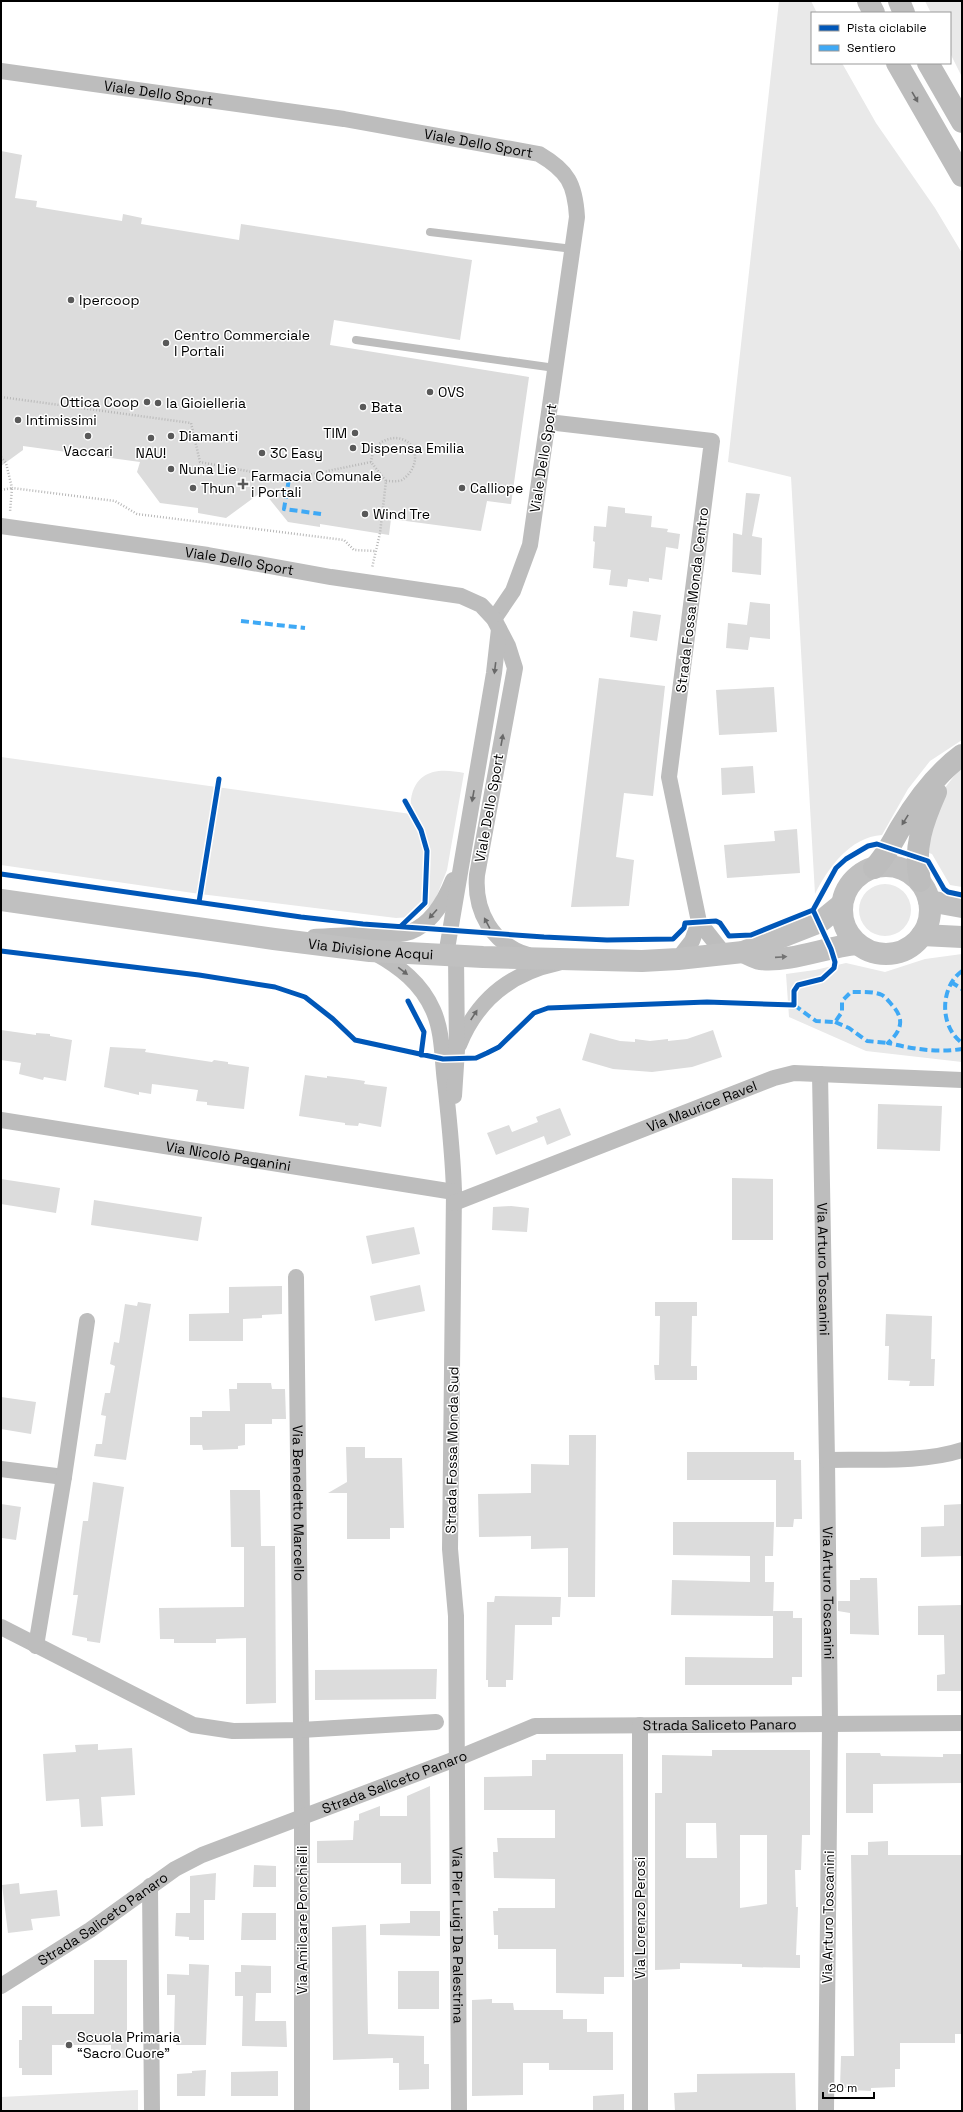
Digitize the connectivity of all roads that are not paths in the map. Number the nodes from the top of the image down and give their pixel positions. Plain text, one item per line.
1 (868, 1) edge
2 (899, 1) edge
3 (874, 12) edge
4 (904, 12) edge
5 (898, 64) edge
6 (929, 64) edge
7 (1, 70) edge
8 (962, 122) edge
9 (962, 176) edge
10 (430, 232) dead end
11 (573, 249) junction
12 (356, 340) dead end
13 (555, 368) junction
14 (548, 422) junction
15 (1, 526) edge
16 (497, 624) junction
17 (954, 761) edge
18 (463, 855) junction
19 (874, 868) junction
20 (920, 881) junction
21 (1, 900) edge
22 (929, 901) junction
23 (842, 904) junction
24 (962, 907) edge
25 (699, 922) junction
26 (922, 935) junction
27 (962, 937) edge
28 (274, 939) junction
29 (858, 944) junction
30 (370, 951) junction
31 (734, 952) junction
32 (451, 956) junction
33 (541, 959) junction
34 (580, 959) junction
35 (678, 959) junction
36 (457, 1050) junction
37 (820, 1074) junction
38 (962, 1080) edge
39 (1, 1120) edge
40 (452, 1142) junction
41 (454, 1198) junction
42 (296, 1277) dead end
43 (87, 1321) dead end
44 (962, 1450) edge
45 (827, 1460) junction
46 (1, 1469) edge
47 (64, 1477) junction
48 (1, 1627) edge
49 (36, 1646) junction
50 (436, 1722) dead end
51 (962, 1723) edge
52 (830, 1724) junction
53 (640, 1725) junction
54 (301, 1730) junction
55 (458, 1758) junction
56 (302, 1816) junction
57 (150, 1886) junction
58 (1, 1986) edge
59 (152, 2111) edge
60 (302, 2111) edge
61 (459, 2111) edge
62 (640, 2111) edge
63 (826, 2111) edge

1 - 3 highway
2 - 4 highway
5 -> 9 highway
6 - 8 highway
7 - 11 street, Viale Dello Sport
10 - 11 lane
11 - 13 street, Viale Dello Sport
12 - 13 lane
13 - 14 street, Viale Dello Sport
14 - 16 street, Viale Dello Sport
14 - 25 street, Strada Fossa Monda Centro
15 - 16 street, Viale Dello Sport
16 -> 18 street, Viale Dello Sport
33 -> 16 street, Viale Dello Sport
17 -> 19 highway
17 - 20 highway
18 -> 28 street, Viale Dello Sport
18 - 32 street, Viale Dello Sport
19 - 20 main road
19 - 23 main road
20 - 22 main road
21 - 28 main road, Via Divisione Acqui
22 - 24 main road
22 - 26 main road
23 - 29 main road
23 - 31 main road, Via Divisione Acqui
25 - 31 street, Strada Fossa Monda Centro
25 - 35 street
26 - 27 main road
26 - 29 main road
28 - 30 main road, Via Divisione Acqui
31 -> 29 main road, Via Divisione Acqui
30 - 32 main road, Via Divisione Acqui
30 -> 40 street, Strada Fossa Monda Sud
31 - 35 main road, Via Divisione Acqui
32 - 33 main road, Via Divisione Acqui
32 - 36 street, Strada Fossa Monda Sud
33 - 34 main road, Via Divisione Acqui
34 - 35 main road, Via Divisione Acqui
36 -> 34 street
36 - 40 street, Strada Fossa Monda Sud
37 - 38 street, Via Maurice Ravel
37 - 41 street, Via Maurice Ravel
37 - 45 street, Via Arturo Toscanini
39 - 41 street, Via Nicolò Paganini
40 - 41 street, Strada Fossa Monda Sud
41 - 55 street, Strada Fossa Monda Sud
42 - 54 street, Via Benedetto Marcello
43 - 47 street
44 - 45 street
45 - 52 street, Via Arturo Toscanini
46 - 47 street
47 - 49 street
48 - 49 street
49 - 54 street
50 - 54 street
51 - 52 street, Strada Saliceto Panaro
52 - 53 street, Strada Saliceto Panaro
52 - 63 street, Via Arturo Toscanini
53 - 55 street, Strada Saliceto Panaro
53 - 62 street, Via Lorenzo Perosi
54 - 56 street, Via Amilcare Ponchielli
55 - 56 street, Strada Saliceto Panaro
55 - 61 street, Via Pier Luigi Da Palestrina
56 - 57 street, Strada Saliceto Panaro
56 - 60 street, Via Amilcare Ponchielli
57 - 58 street, Strada Saliceto Panaro
57 - 59 street

